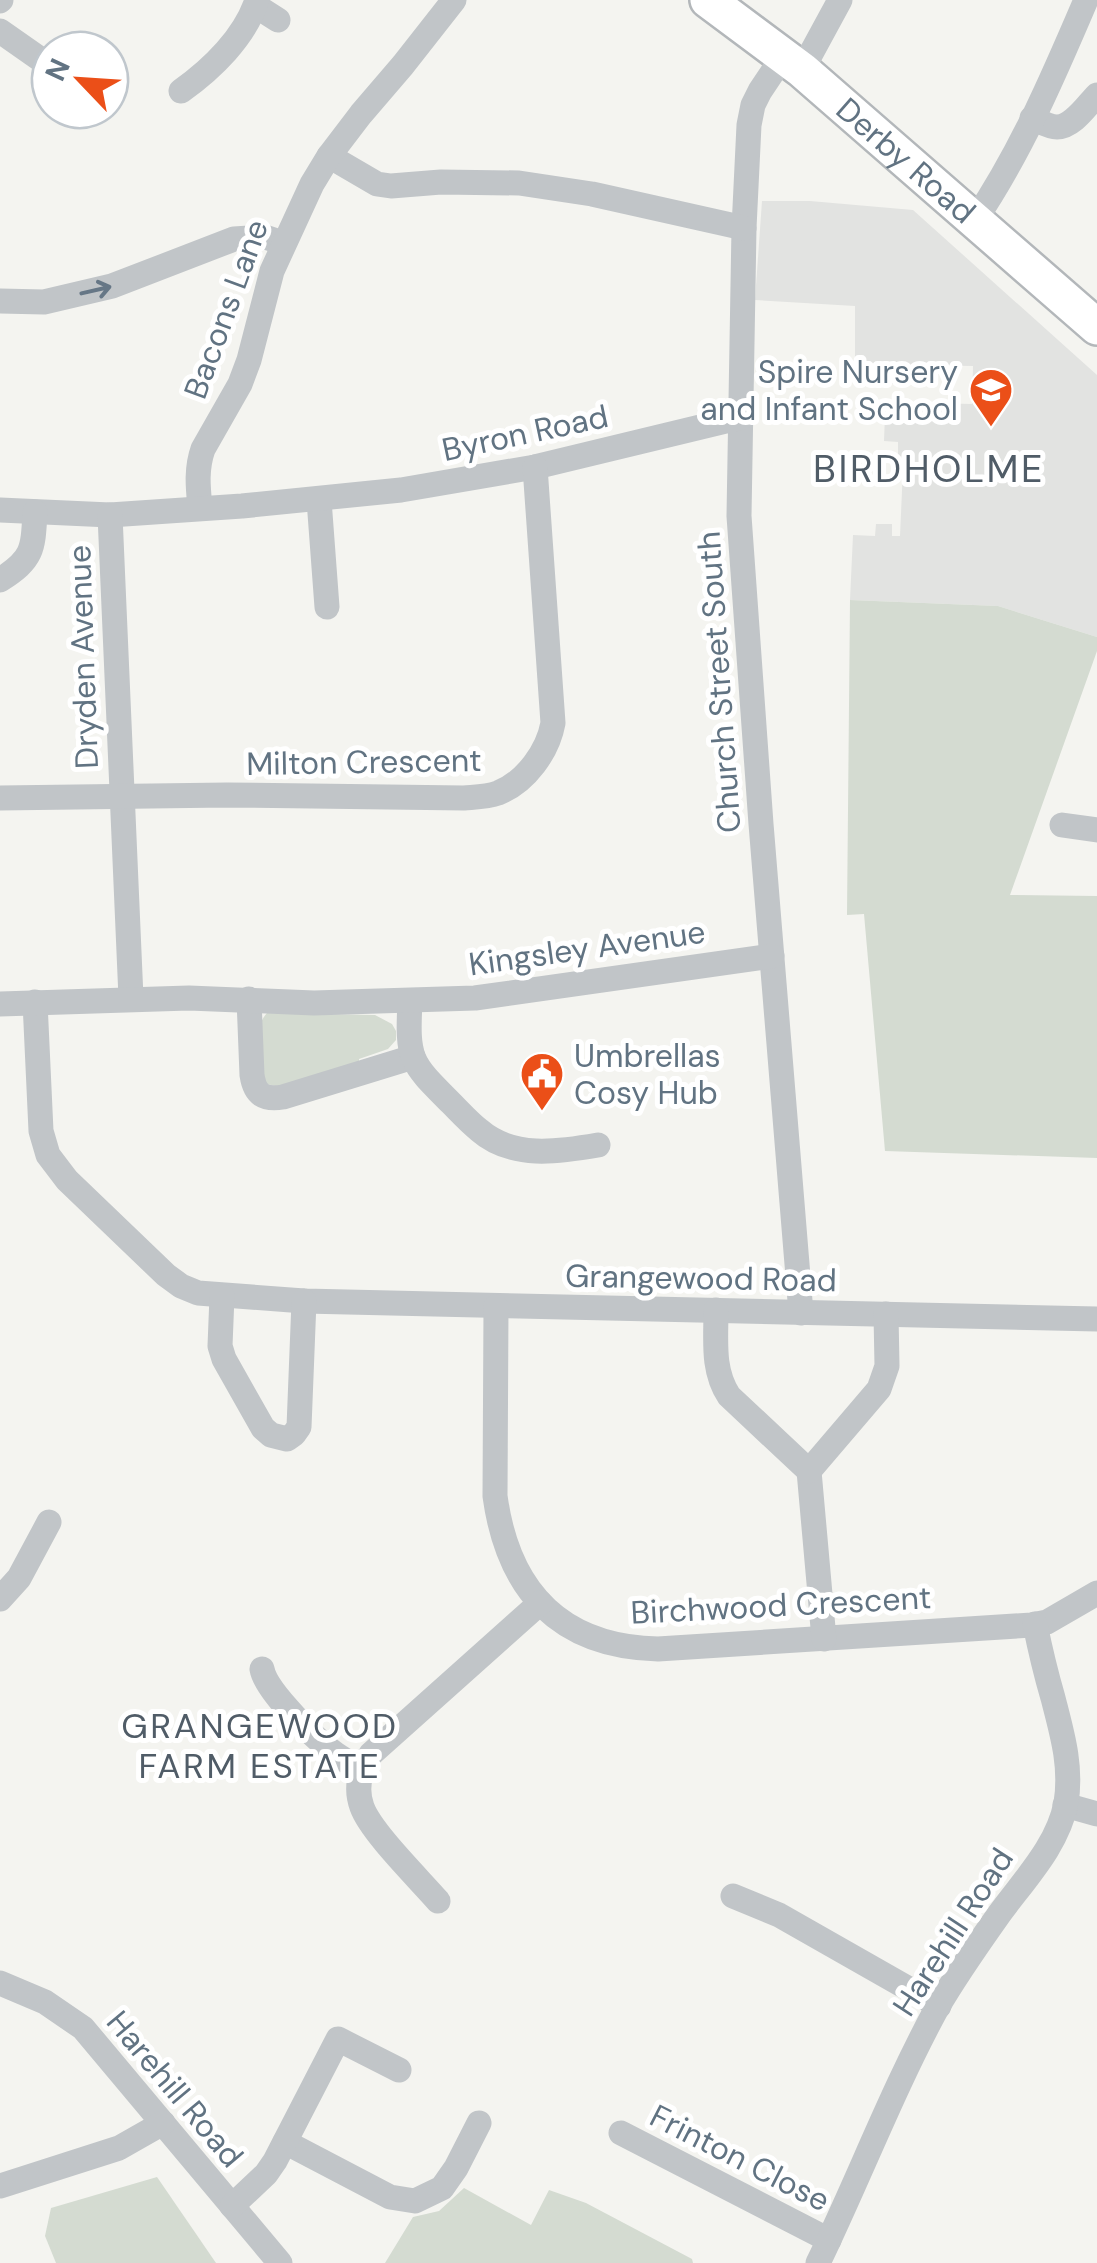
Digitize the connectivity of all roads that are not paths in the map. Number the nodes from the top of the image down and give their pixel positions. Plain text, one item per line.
1 (454, 0) edge
2 (708, 0) edge
3 (840, 0) edge
4 (1086, 0) edge
5 (264, 8) edge
6 (0, 31) edge
7 (30, 52) edge
8 (793, 62) junction
9 (181, 91) dead end
10 (1097, 94) edge
11 (1032, 118) junction
12 (329, 156) junction
13 (975, 220) junction
14 (744, 228) junction
15 (283, 243) junction
16 (0, 302) edge
17 (1097, 327) edge
18 (742, 417) junction
19 (535, 467) junction
20 (318, 500) junction
21 (200, 508) junction
22 (0, 510) edge
23 (35, 512) junction
24 (110, 515) junction
25 (0, 580) edge
26 (327, 607) dead end
27 (121, 796) junction
28 (0, 798) edge
29 (1062, 825) dead end
30 (1097, 830) edge
31 (772, 956) junction
32 (131, 998) junction
33 (250, 1000) junction
34 (410, 1001) junction
35 (34, 1002) junction
36 (0, 1004) edge
37 (413, 1057) junction
38 (598, 1145) dead end
39 (222, 1296) junction
40 (304, 1301) junction
41 (496, 1307) junction
42 (716, 1310) junction
43 (802, 1313) junction
44 (886, 1314) junction
45 (1097, 1319) edge
46 (809, 1471) junction
47 (48, 1522) dead end
48 (1097, 1593) edge
49 (0, 1600) edge
50 (540, 1603) junction
51 (1034, 1624) junction
52 (824, 1638) junction
53 (262, 1669) dead end
54 (361, 1768) junction
55 (1065, 1805) junction
56 (1097, 1814) edge
57 (732, 1896) dead end
58 (438, 1901) dead end
59 (0, 1983) edge
60 (939, 2006) junction
61 (400, 2070) dead end
62 (479, 2122) dead end
63 (163, 2123) junction
64 (621, 2133) dead end
65 (285, 2142) junction
66 (0, 2186) edge
67 (232, 2206) junction
68 (823, 2252) edge
69 (280, 2263) edge

1 - 12 street, Bacons Lane
2 - 8 highway, Derby Road
3 - 8 street, Church Street South
4 - 11 street
5 - 9 street
6 - 7 street
8 - 13 highway, Derby Road
8 - 14 street, Church Street South
10 - 11 street
11 - 13 street
12 - 14 street
12 - 15 street, Bacons Lane
13 - 17 highway, Derby Road
14 - 18 street, Church Street South
16 -> 15 street
15 - 21 street, Bacons Lane
18 - 19 street, Byron Road
18 - 31 street, Church Street South
19 - 20 street, Byron Road
19 - 27 street, Milton Crescent
20 - 21 street, Byron Road
20 - 26 street
21 - 24 street, Byron Road
22 - 23 street, Byron Road
23 - 24 street, Byron Road
23 - 25 street
24 - 27 street, Dryden Avenue
27 - 28 street, Dryden Avenue
27 - 32 street, Dryden Avenue
29 - 30 street
31 - 34 street, Kingsley Avenue
31 - 43 street, Church Street South
32 - 33 street, Kingsley Avenue
32 - 35 street, Kingsley Avenue
33 - 34 street, Kingsley Avenue
33 - 37 street
34 - 37 street
35 - 36 street, Kingsley Avenue
35 - 39 street, Grangewood Road
37 - 38 street
39 - 40 street, Grangewood Road
39 - 40 street
40 - 41 street, Grangewood Road
41 - 42 street, Grangewood Road
41 - 50 street, Birchwood Crescent
42 - 43 street, Grangewood Road
42 - 46 street
43 - 44 street, Grangewood Road
44 - 45 street, Grangewood Road
44 - 46 street
46 - 52 street
47 - 49 street
48 - 51 street, Birchwood Crescent
50 - 52 street, Birchwood Crescent
50 - 54 street
51 - 52 street, Birchwood Crescent
51 - 55 street, Harehill Road
53 - 54 street
54 - 58 street
55 - 56 street
55 - 60 street, Harehill Road
57 - 60 street
59 - 63 street, Harehill Road
60 - 68 street, Harehill Road
61 - 65 street
62 - 65 street
63 - 66 street
63 - 67 street, Harehill Road
64 - 68 street, Frinton Close
65 - 67 street
67 - 69 street, Harehill Road

